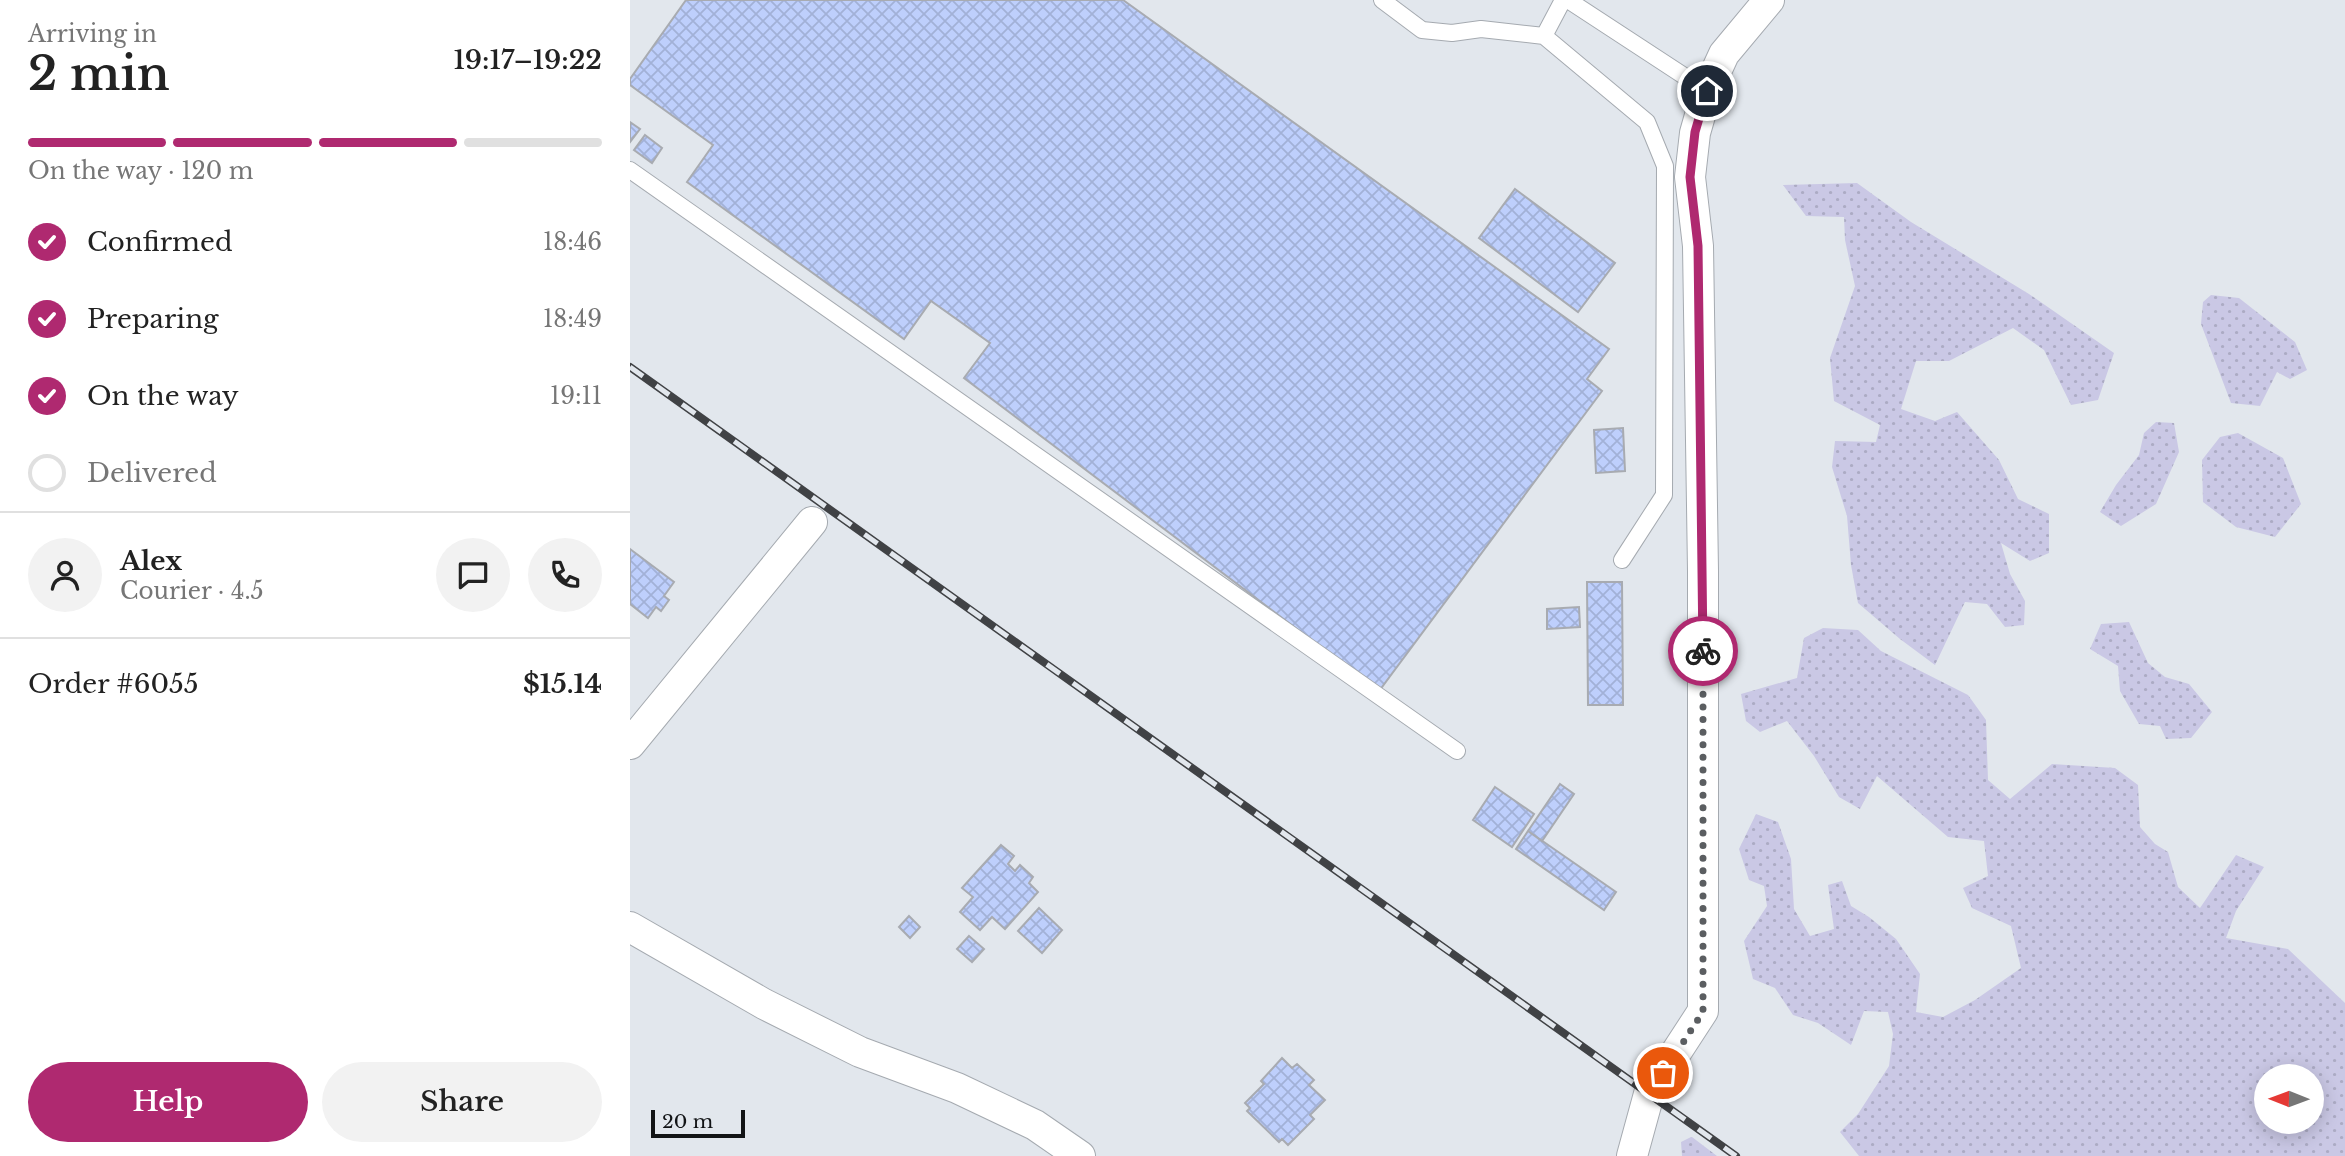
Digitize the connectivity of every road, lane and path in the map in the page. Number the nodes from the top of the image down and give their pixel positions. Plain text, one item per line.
1 (1382, 0) edge
2 (1566, 0) edge
3 (1769, 0) edge
4 (1544, 36) junction
5 (1707, 91) junction
6 (630, 170) edge
7 (812, 522) dead end
8 (1622, 560) dead end
9 (630, 744) edge
10 (1457, 751) dead end
11 (630, 927) edge
12 (1080, 1156) edge
13 (1632, 1156) edge

1 - 4 lane
2 - 4 lane
2 - 5 lane
3 - 5 street
4 - 8 lane
5 - 13 street
6 - 10 lane
7 - 9 street
11 - 12 street

